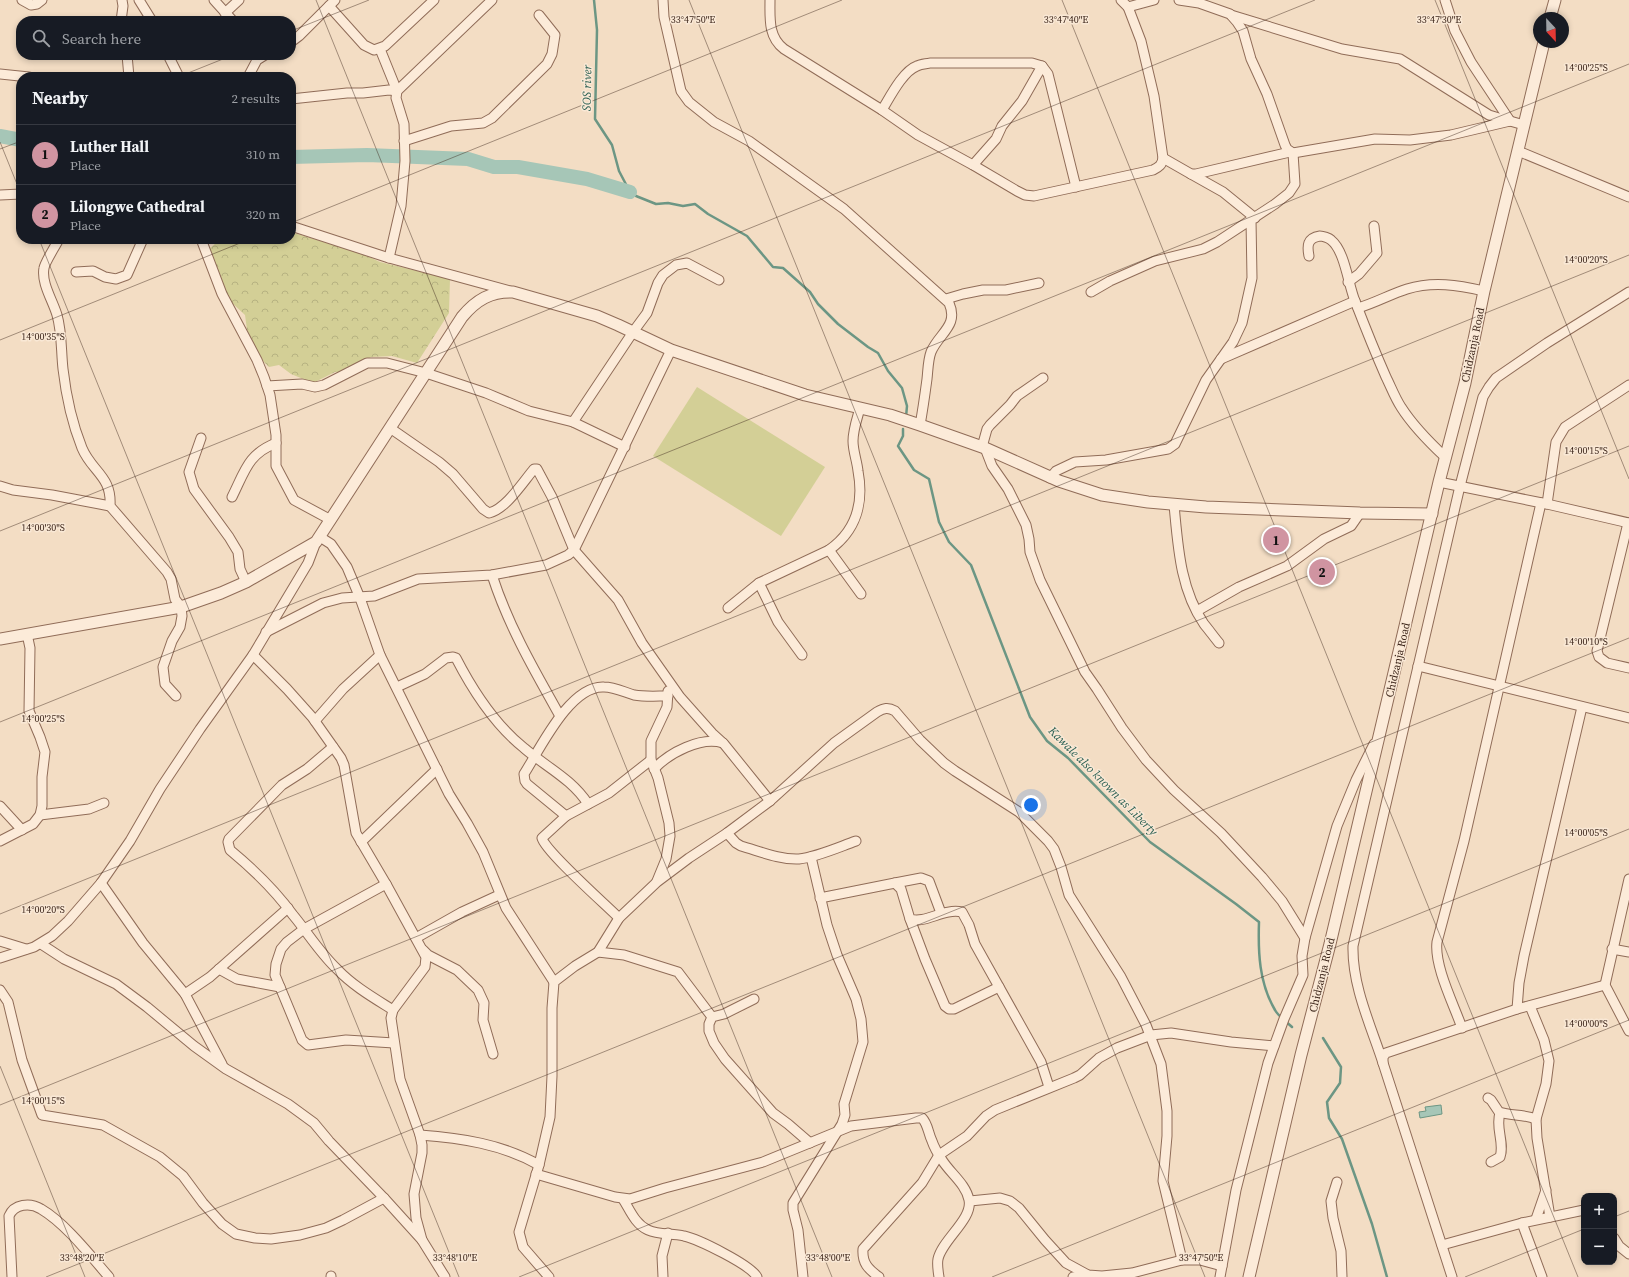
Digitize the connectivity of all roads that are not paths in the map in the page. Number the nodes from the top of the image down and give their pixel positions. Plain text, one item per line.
1 (22, 0) edge
2 (42, 0) edge
3 (122, 0) edge
4 (139, 0) edge
5 (214, 0) edge
6 (239, 0) edge
7 (434, 0) edge
8 (492, 0) edge
9 (663, 0) edge
10 (770, 0) edge
11 (1121, 0) edge
12 (1154, 0) edge
13 (1179, 0) edge
14 (1445, 0) edge
15 (1555, 0) edge
16 (332, 3) edge
17 (1128, 7) junction
18 (1552, 12) edge
19 (225, 13) junction
20 (1230, 14) junction
21 (539, 15) dead end
22 (122, 16) edge
23 (149, 16) edge
24 (228, 16) edge
25 (296, 38) edge
26 (1543, 48) edge
27 (380, 49) junction
28 (127, 60) edge
29 (170, 60) edge
30 (257, 60) edge
31 (1042, 66) junction
32 (129, 72) edge
33 (176, 72) edge
34 (251, 72) edge
35 (0, 74) edge
36 (16, 76) edge
37 (397, 91) junction
38 (296, 98) edge
39 (882, 110) junction
40 (1510, 121) junction
41 (1524, 125) junction
42 (404, 141) junction
43 (1518, 151) junction
44 (1291, 153) junction
45 (1164, 158) junction
46 (973, 165) junction
47 (1191, 174) junction
48 (1076, 187) junction
49 (16, 194) edge
50 (0, 195) edge
51 (1629, 197) edge
52 (1253, 219) junction
53 (1374, 226) dead end
54 (296, 228) edge
55 (56, 244) edge
56 (141, 244) edge
57 (203, 244) edge
58 (1309, 256) dead end
59 (389, 258) junction
60 (76, 272) dead end
61 (719, 280) dead end
62 (1348, 282) junction
63 (1039, 283) dead end
64 (1484, 291) junction
65 (513, 292) junction
66 (1090, 292) dead end
67 (1629, 292) edge
68 (946, 299) junction
69 (1356, 305) junction
70 (633, 332) junction
71 (671, 350) junction
72 (1221, 359) junction
73 (426, 373) junction
74 (1043, 378) dead end
75 (1629, 385) edge
76 (267, 386) junction
77 (860, 408) junction
78 (573, 422) junction
79 (920, 425) junction
80 (390, 428) junction
81 (201, 438) dead end
82 (276, 443) junction
83 (625, 447) junction
84 (984, 448) junction
85 (1445, 457) junction
86 (1050, 478) junction
87 (1439, 482) junction
88 (0, 486) edge
89 (1460, 486) junction
90 (232, 497) dead end
91 (1544, 504) junction
92 (1174, 505) junction
93 (110, 506) junction
94 (1360, 513) junction
95 (1432, 514) junction
96 (331, 520) junction
97 (1628, 523) edge
98 (318, 539) junction
99 (574, 550) junction
100 (829, 550) junction
101 (492, 575) junction
102 (246, 582) junction
103 (759, 583) junction
104 (861, 594) dead end
105 (360, 598) junction
106 (181, 607) junction
107 (728, 608) dead end
108 (1197, 611) junction
109 (266, 632) junction
110 (28, 634) junction
111 (0, 639) edge
112 (1219, 643) dead end
113 (253, 655) junction
114 (380, 655) junction
115 (802, 655) dead end
116 (1418, 666) junction
117 (1629, 668) edge
118 (667, 680) junction
119 (1499, 686) junction
120 (397, 687) junction
121 (176, 696) dead end
122 (668, 696) junction
123 (1582, 707) junction
124 (560, 716) junction
125 (1629, 718) edge
126 (315, 721) junction
127 (1381, 731) junction
128 (724, 744) junction
129 (333, 747) junction
130 (535, 757) junction
131 (651, 760) junction
132 (654, 769) junction
133 (437, 770) junction
134 (770, 801) junction
135 (104, 803) dead end
136 (588, 804) junction
137 (0, 806) edge
138 (40, 815) junction
139 (566, 816) junction
140 (22, 830) junction
141 (727, 833) junction
142 (0, 841) edge
143 (856, 841) dead end
144 (361, 842) junction
145 (811, 857) junction
146 (1629, 879) edge
147 (657, 882) junction
148 (101, 883) junction
149 (894, 883) junction
150 (386, 884) junction
151 (499, 895) junction
152 (820, 898) junction
153 (288, 908) junction
154 (941, 913) junction
155 (619, 918) junction
156 (910, 919) junction
157 (304, 930) junction
158 (416, 938) junction
159 (1305, 938) junction
160 (0, 941) edge
161 (41, 944) junction
162 (26, 949) junction
163 (422, 949) junction
164 (1612, 949) junction
165 (598, 952) junction
166 (1629, 952) edge
167 (0, 958) edge
168 (219, 969) junction
169 (554, 982) junction
170 (1605, 984) junction
171 (280, 987) junction
172 (998, 987) junction
173 (0, 990) edge
174 (185, 994) junction
175 (754, 999) dead end
176 (1530, 1006) junction
177 (1517, 1009) junction
178 (393, 1010) junction
179 (712, 1017) junction
180 (1462, 1028) junction
181 (1629, 1031) edge
182 (1151, 1035) junction
183 (394, 1043) junction
184 (1274, 1046) junction
185 (493, 1054) dead end
186 (1383, 1063) junction
187 (226, 1070) junction
188 (1049, 1087) junction
189 (1488, 1098) dead end
190 (1500, 1113) junction
191 (1536, 1119) junction
192 (838, 1131) junction
193 (420, 1135) junction
194 (810, 1143) junction
195 (939, 1155) junction
196 (1491, 1162) dead end
197 (537, 1169) junction
198 (1337, 1182) dead end
199 (1546, 1189) junction
200 (384, 1198) junction
201 (623, 1199) junction
202 (970, 1201) junction
203 (1581, 1211) edge
204 (1550, 1217) junction
205 (1536, 1220) junction
206 (1522, 1223) junction
207 (668, 1233) junction
208 (422, 1240) junction
209 (1617, 1243) edge
210 (1442, 1245) junction
211 (1629, 1254) edge
212 (1182, 1260) junction
213 (1222, 1266) junction
214 (1088, 1275) junction
215 (754, 1276) edge
216 (12, 1277) edge
217 (109, 1277) edge
218 (445, 1277) edge
219 (549, 1277) edge
220 (663, 1277) edge
221 (803, 1277) edge
222 (879, 1277) edge
223 (939, 1277) edge
224 (1073, 1277) edge
225 (1220, 1277) edge
226 (1249, 1277) edge
227 (1342, 1277) edge
228 (1452, 1277) edge
229 (1542, 1277) edge

1 - 2 street
3 - 22 street
4 - 23 street
5 - 19 street
6 - 19 street
7 - 27 street
8 - 37 street
9 - 68 street
10 - 39 street
11 - 17 street
12 - 17 street
13 - 20 street
14 - 40 street
15 - 18 street
16 - 25 street
16 - 27 street
17 - 45 street
19 - 24 street
20 - 40 street
20 - 44 street
21 - 42 street
26 - 41 street, Chidzanja Road
27 - 37 street
28 - 32 street
29 - 33 street
30 - 34 street
31 - 39 street
31 - 46 street
31 - 48 street
35 - 36 street
37 - 38 street
37 - 42 street
39 - 46 street
40 - 41 street
40 - 44 street
41 - 43 street, Chidzanja Road
42 - 59 street
43 - 51 street
43 - 64 street, Chidzanja Road
44 - 47 street
44 - 52 street
45 - 47 street
45 - 48 street
46 - 48 street
47 - 52 street
49 - 50 street
52 - 66 street
52 - 72 street
53 - 62 street
54 - 59 street
55 - 93 street
56 - 60 street
57 - 76 street
58 - 62 street
59 - 65 street
61 - 70 street
62 - 69 street
63 - 68 street
64 - 69 street
64 - 85 street, Chidzanja Road
65 - 70 street
65 - 73 street
67 - 89 street
68 - 79 street
69 - 72 street
69 - 85 street
70 - 71 street
70 - 78 street
71 - 77 street
71 - 83 street
72 - 86 street
73 - 76 street
73 - 78 street
73 - 80 street
74 - 84 street
75 - 91 street
76 - 82 street
77 - 79 street
77 - 100 street
78 - 83 street
79 - 84 street
80 - 96 street
80 - 99 street
81 - 102 street
82 - 90 street
82 - 96 street
83 - 99 street
84 - 86 street
84 - 159 street
85 - 87 street, Chidzanja Road
86 - 92 street
87 - 89 street
87 - 95 street, Chidzanja Road
88 - 93 street
89 - 91 street
89 - 116 street
91 - 97 street
91 - 119 street
92 - 94 street
92 - 108 street
93 - 106 street
94 - 95 street
94 - 108 street
95 - 127 street, Chidzanja Road
96 - 98 street
97 - 117 street
98 - 102 street
98 - 105 street
98 - 109 street
99 - 101 street
99 - 118 street
100 - 103 street
100 - 104 street
101 - 105 street
101 - 124 street
102 - 106 street
103 - 107 street
103 - 115 street
105 - 109 street
105 - 114 street
106 - 110 street
106 - 121 street
108 - 112 street
109 - 113 street
110 - 111 street
110 - 138 street
113 - 126 street
113 - 148 street
114 - 120 street
114 - 126 street
116 - 119 street
116 - 186 street
118 - 122 street
118 - 128 street
119 - 123 street
119 - 180 street
120 - 130 street
120 - 133 street
122 - 124 street
122 - 131 street
123 - 125 street
123 - 177 street
124 - 130 street
126 - 129 street
127 - 159 street
127 - 226 street, Chidzanja Road
128 - 132 street
128 - 134 street
129 - 144 street
129 - 153 street
130 - 136 street
130 - 139 street
131 - 132 street
131 - 136 street
132 - 147 street
133 - 144 street
133 - 151 street
134 - 141 street
134 - 182 street
135 - 138 street
136 - 139 street
137 - 140 street
138 - 140 street
139 - 155 street
140 - 142 street
141 - 145 street
141 - 147 street
143 - 145 street
144 - 150 street
145 - 152 street
146 - 164 street
147 - 155 street
148 - 161 street
148 - 174 street
149 - 152 street
149 - 154 street
149 - 156 street
150 - 157 street
150 - 158 street
151 - 158 street
151 - 169 street
152 - 192 street
153 - 157 street
153 - 168 street
154 - 156 street
154 - 172 street
155 - 165 street
156 - 172 street
157 - 171 street
157 - 178 street
158 - 163 street
159 - 184 street
160 - 162 street
161 - 162 street
161 - 187 street
162 - 167 street
163 - 178 street
163 - 185 street
164 - 166 street
164 - 170 street
165 - 169 street
165 - 179 street
168 - 171 street
168 - 174 street
169 - 197 street
170 - 176 street
170 - 181 street
171 - 183 street
172 - 188 street
173 - 200 street
174 - 187 street
175 - 179 street
176 - 177 street
176 - 191 street
177 - 180 street
178 - 183 street
179 - 194 street
180 - 186 street
182 - 184 street
182 - 188 street
182 - 212 street
183 - 193 street
184 - 213 street
186 - 210 street
187 - 200 street
188 - 195 street
189 - 190 street
190 - 191 street
190 - 196 street
191 - 199 street
192 - 194 street
192 - 195 street
192 - 221 street
193 - 197 street
193 - 208 street
194 - 201 street
195 - 202 street
195 - 222 street
197 - 201 street
197 - 219 street
198 - 227 street
199 - 204 street
199 - 205 street
200 - 208 street
201 - 207 street
202 - 214 street
202 - 223 street
203 - 204 street
204 - 205 street
205 - 206 street
206 - 210 street
206 - 229 street
207 - 215 street
207 - 220 street
208 - 218 street
209 - 211 street
210 - 228 street
212 - 213 street
212 - 214 street
213 - 225 street
214 - 224 street
216 - 217 street

